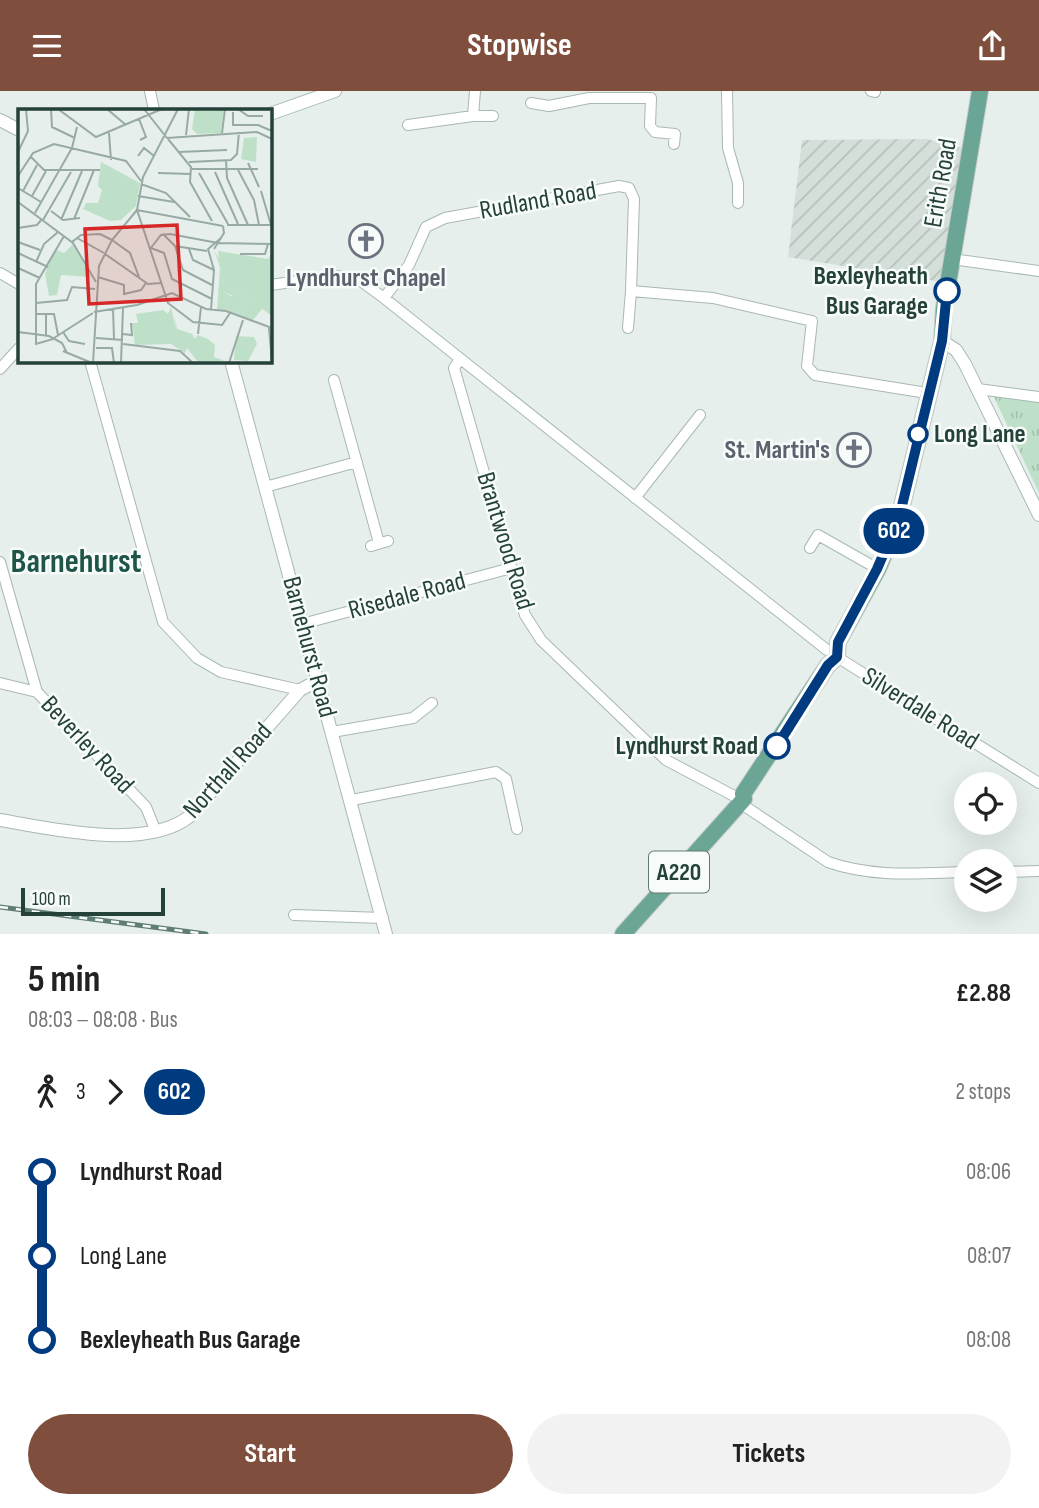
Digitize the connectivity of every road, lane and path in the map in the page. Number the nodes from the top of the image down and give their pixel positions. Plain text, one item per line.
1 (150, 91) edge
2 (335, 91) edge
3 (475, 91) edge
4 (727, 91) edge
5 (980, 91) edge
6 (618, 93) edge
7 (531, 103) dead end
8 (154, 109) edge
9 (271, 114) edge
10 (473, 116) junction
11 (493, 116) dead end
12 (0, 120) edge
13 (408, 125) dead end
14 (18, 130) edge
15 (674, 144) dead end
16 (739, 203) dead end
17 (952, 259) junction
18 (1039, 271) edge
19 (0, 273) edge
20 (18, 283) edge
21 (271, 285) edge
22 (631, 291) junction
23 (384, 297) junction
24 (628, 328) dead end
25 (942, 341) junction
26 (18, 349) edge
27 (460, 359) junction
28 (90, 362) edge
29 (230, 362) edge
30 (0, 369) edge
31 (334, 380) dead end
32 (978, 389) junction
33 (927, 393) junction
34 (1039, 397) edge
35 (701, 415) dead end
36 (357, 462) junction
37 (265, 487) junction
38 (635, 498) junction
39 (1039, 515) edge
40 (379, 544) dead end
41 (810, 548) dead end
42 (0, 562) edge
43 (511, 568) junction
44 (877, 569) junction
45 (302, 624) junction
46 (833, 653) junction
47 (317, 681) junction
48 (0, 683) edge
49 (300, 690) junction
50 (37, 692) junction
51 (432, 703) dead end
52 (332, 732) junction
53 (1039, 783) edge
54 (352, 800) junction
55 (738, 801) junction
56 (0, 820) edge
57 (517, 829) dead end
58 (156, 832) junction
59 (1017, 871) edge
60 (1039, 871) edge
61 (954, 872) edge
62 (294, 915) dead end
63 (385, 928) edge
64 (623, 934) edge

1 - 8 street
2 - 9 street
3 - 10 street
4 - 16 street
5 - 17 main road, Erith Road / A220
6 - 7 street
6 - 15 street
10 - 11 street
10 - 13 street
12 - 14 street
17 - 18 street
17 - 25 main road, Erith Road / A220
19 - 20 street
21 - 23 street
22 - 23 street, Rudland Road
22 - 24 street, Rudland Road
22 - 33 street
23 - 27 street
25 - 32 street
25 - 33 main road, Erith Road / A220
26 - 30 street
27 - 38 street
27 - 43 street, Brantwood Road
28 - 49 street
29 - 37 street, Barnehurst Road
31 - 36 street
32 - 34 street
32 - 39 street
33 - 44 main road, Erith Road / A220
35 - 38 street
36 - 37 street
36 - 40 street
37 - 45 street, Barnehurst Road
38 - 46 street
41 - 44 street
42 - 50 street
43 - 45 street, Risedale Road
43 - 55 street, Brantwood Road
44 - 46 main road, Erith Road / A220
45 - 47 street, Barnehurst Road
46 - 53 street, Silverdale Road
46 - 55 main road, Erith Road / A220
47 - 49 street, Northall Road
47 - 52 street, Barnehurst Road
48 - 50 street, Beverley Road
49 - 58 street, Northall Road
50 - 58 street, Beverley Road
51 - 52 street
52 - 54 street, Barnehurst Road
54 - 57 street
54 - 63 street, Barnehurst Road
55 - 61 street, Brantwood Road
55 - 64 main road, Erith Road / A220
56 - 58 street, Northall Road
59 - 60 street
62 - 63 street

